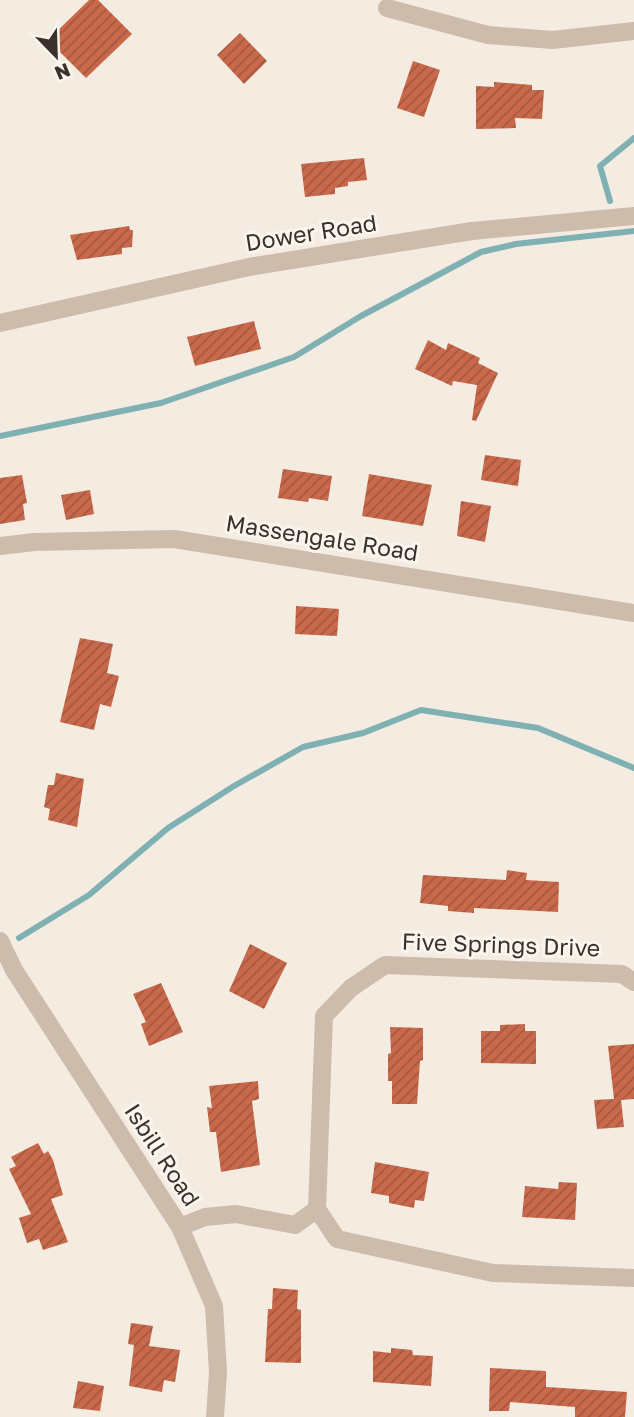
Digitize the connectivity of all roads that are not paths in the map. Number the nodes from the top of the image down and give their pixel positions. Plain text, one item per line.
1 (387, 8) dead end
2 (634, 31) edge
3 (634, 216) edge
4 (0, 323) edge
5 (0, 546) edge
6 (634, 613) edge
7 (0, 941) edge
8 (634, 982) edge
9 (317, 1209) junction
10 (180, 1227) junction
11 (634, 1278) edge
12 (215, 1417) edge

1 - 2 street
3 - 4 street, Dower Road
5 - 6 street, Massengale Road
7 - 10 street, Isbill Road
8 - 9 street, Five Springs Drive
9 - 10 street
9 - 11 street
10 - 12 street, Isbill Road

